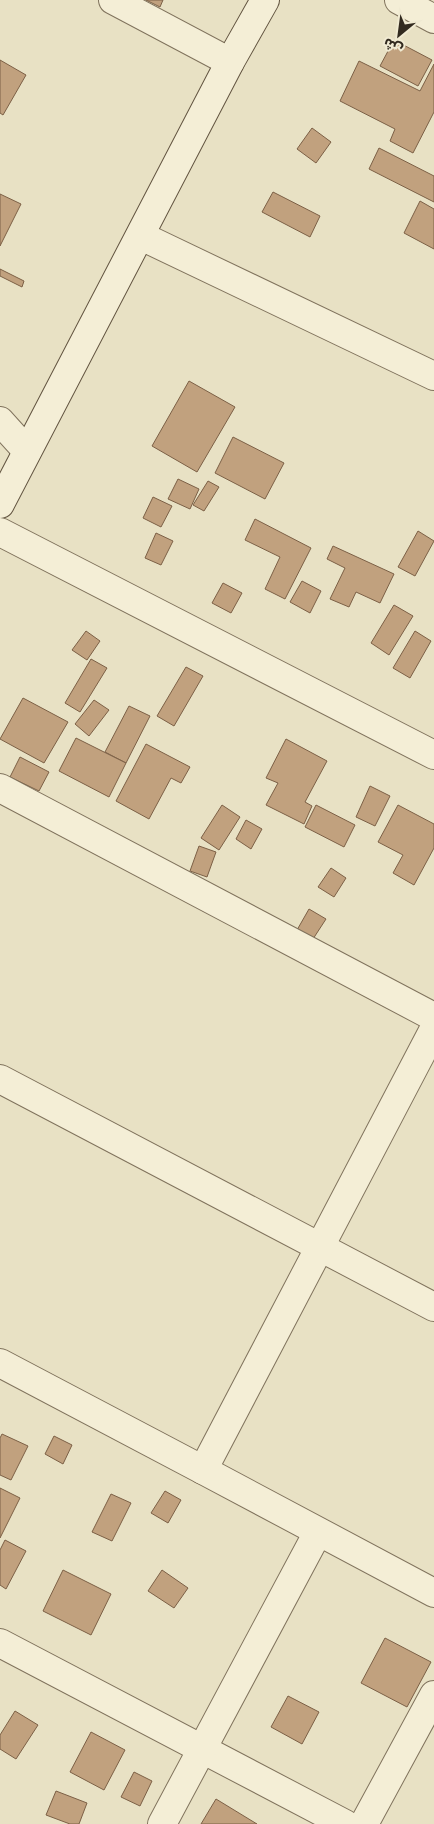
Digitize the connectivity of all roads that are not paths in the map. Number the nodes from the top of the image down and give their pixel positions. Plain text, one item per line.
1 (113, 0) edge
2 (265, 0) edge
3 (399, 0) edge
4 (434, 19) edge
5 (230, 62) junction
6 (141, 236) junction
7 (434, 376) edge
8 (0, 421) edge
9 (27, 451) junction
10 (0, 504) edge
11 (0, 532) edge
12 (434, 755) edge
13 (0, 788) edge
14 (434, 1017) edge
15 (434, 1029) edge
16 (0, 1079) edge
17 (320, 1247) junction
18 (434, 1307) edge
19 (0, 1363) edge
20 (204, 1470) junction
21 (318, 1532) junction
22 (434, 1593) edge
23 (0, 1643) edge
24 (434, 1695) edge
25 (202, 1749) junction
26 (162, 1824) edge
27 (345, 1824) edge
28 (364, 1824) edge

1 - 5 street
2 - 5 street
3 - 4 street
5 - 6 street
6 - 7 street
6 - 9 street
8 - 9 street
9 - 10 street
11 - 12 street
13 - 14 street
15 - 17 street
16 - 17 street
17 - 18 street
17 - 20 street
19 - 20 street
20 - 21 street
21 - 22 street
21 - 25 street
23 - 25 street
24 - 28 street
25 - 26 street
25 - 27 street

